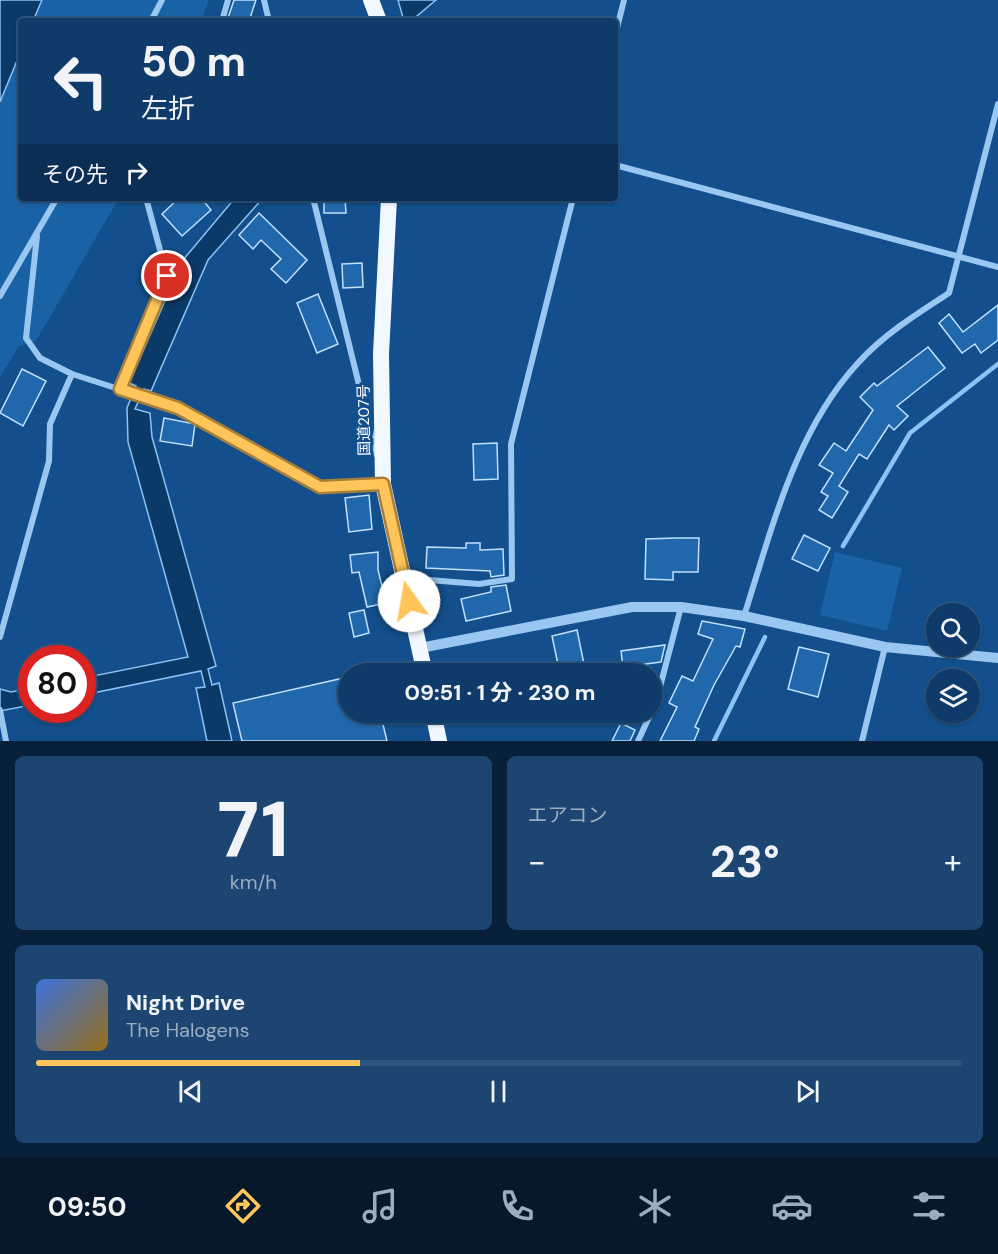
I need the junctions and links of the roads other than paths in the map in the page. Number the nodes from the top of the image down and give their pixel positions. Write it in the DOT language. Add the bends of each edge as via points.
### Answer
graph roads {
  1 [pos="162,0"];
  2 [pos="228,0"];
  3 [pos="264,0"];
  4 [pos="371,0"];
  5 [pos="624,0"];
  6 [pos="153,18"];
  7 [pos="223,18"];
  8 [pos="268,18"];
  9 [pos="378,18"];
  10 [pos="618,24"];
  11 [pos="998,104"];
  12 [pos="618,166"];
  13 [pos="55,201"];
  14 [pos="147,201"];
  15 [pos="314,201"];
  16 [pos="389,201"];
  17 [pos="572,201"];
  18 [pos="37,236"];
  19 [pos="958,257"];
  20 [pos="998,267"];
  21 [pos="0,296"];
  22 [pos="72,374"];
  23 [pos="120,389"];
  24 [pos="383,484"];
  25 [pos="404,578"];
  26 [pos="681,607"];
  27 [pos="744,616"];
  28 [pos="0,637"];
  29 [pos="885,647"];
  30 [pos="420,648"];
  31 [pos="998,658"];
  32 [pos="423,663"];
  33 [pos="1,714"];
  34 [pos="435,723"];
  35 [pos="6,741"];
  36 [pos="439,741"];
  37 [pos="638,741"];
  38 [pos="862,741"];
  1 -- 6 [label="street"];
  2 -- 7 [label="street"];
  3 -- 8 [label="street"];
  4 -- 9 [label="highway"];
  5 -- 10 [label="street"];
  11 -- 19 [label="street"];
  12 -- 19 [label="street"];
  13 -- 18 [label="street"];
  14 -- 23 [label="street" via="167,276"];
  15 -- 24 [label="street"];
  16 -- 24 [label="highway, 国道207号" via="381,354"];
  17 -- 25 [label="street" via="511,444 512,579 479,584"];
  18 -- 21 [label="street"];
  18 -- 22 [label="street" via="26,338 40,358"];
  19 -- 20 [label="street"];
  19 -- 27 [label="street" via="949,293 909,319 858,362 818,417 781,499"];
  22 -- 23 [label="street"];
  22 -- 28 [label="street" via="50,423 49,461"];
  23 -- 24 [label="street" via="178,408 320,487"];
  24 -- 25 [label="highway, 国道207号"];
  25 -- 30 [label="highway, 国道207号"];
  26 -- 27 [label="street"];
  26 -- 30 [label="street" via="632,607"];
  26 -- 37 [label="street" via="656,702"];
  27 -- 29 [label="street"];
  29 -- 31 [label="street"];
  29 -- 38 [label="street"];
  30 -- 32 [label="highway, 国道207号"];
  33 -- 35 [label="street"];
  34 -- 36 [label="highway"];
}
